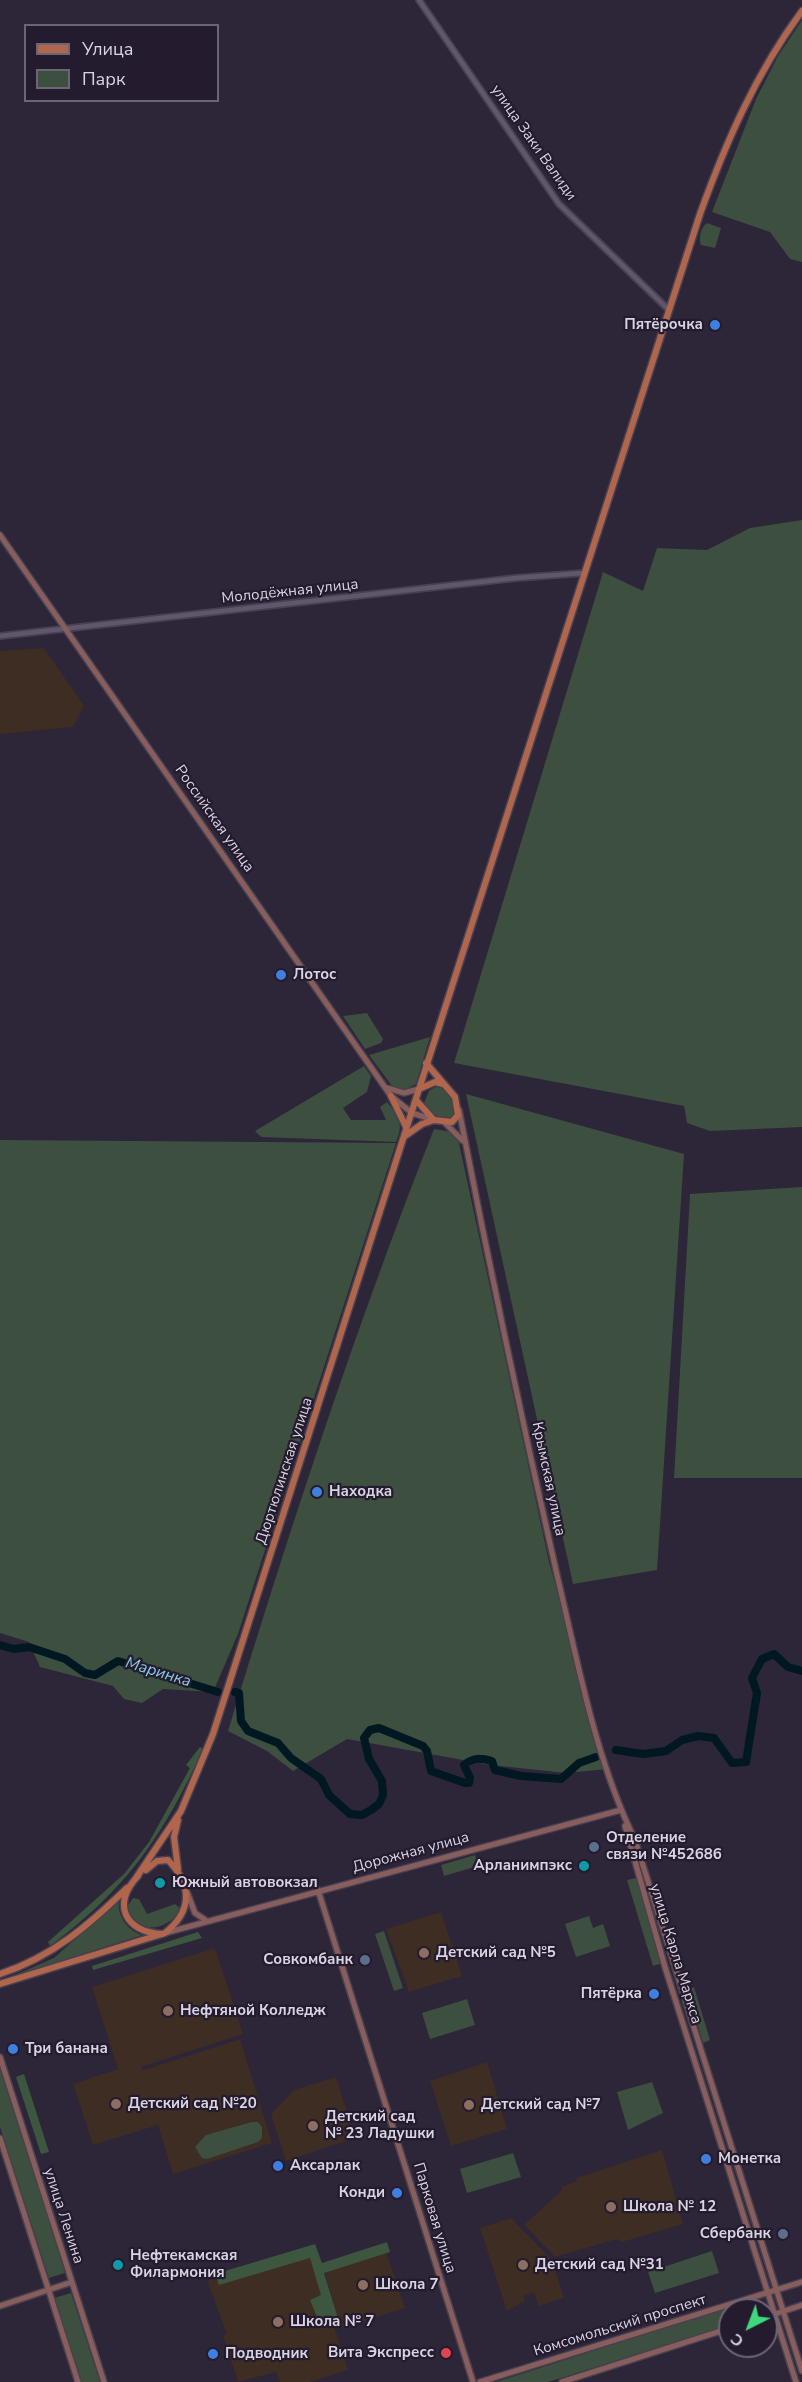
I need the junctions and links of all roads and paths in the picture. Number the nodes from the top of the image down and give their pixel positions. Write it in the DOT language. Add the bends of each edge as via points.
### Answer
graph roads {
  1 [pos="420,0"];
  2 [pos="802,11"];
  3 [pos="669,310"];
  4 [pos="0,535"];
  5 [pos="583,573"];
  6 [pos="67,630"];
  7 [pos="0,636"];
  8 [pos="426,1063"];
  9 [pos="443,1084"];
  10 [pos="386,1088"];
  11 [pos="419,1089"];
  12 [pos="391,1096"];
  13 [pos="416,1100"];
  14 [pos="459,1108"];
  15 [pos="412,1113"];
  16 [pos="434,1120"];
  17 [pos="445,1123"];
  18 [pos="404,1137"];
  19 [pos="466,1145"];
  20 [pos="181,1811"];
  21 [pos="622,1813"];
  22 [pos="180,1877"];
  23 [pos="135,1880"];
  24 [pos="183,1885"];
  25 [pos="318,1890"];
  26 [pos="207,1921"];
  27 [pos="163,1933"];
  28 [pos="3,1973"];
  29 [pos="3,1983"];
  30 [pos="690,2014"];
  31 [pos="681,2017"];
  32 [pos="0,2057"];
  33 [pos="0,2138"];
  34 [pos="72,2282"];
  35 [pos="802,2282"];
  36 [pos="49,2290"];
  37 [pos="776,2290"];
  38 [pos="768,2293"];
  39 [pos="770,2298"];
  40 [pos="802,2305"];
  41 [pos="0,2306"];
  42 [pos="784,2311"];
  43 [pos="778,2313"];
  44 [pos="778,2321"];
  45 [pos="718,2332"];
  46 [pos="802,2371"];
  47 [pos="78,2382"];
  48 [pos="104,2382"];
  49 [pos="473,2382"];
  50 [pos="480,2382"];
  51 [pos="562,2382"];
  52 [pos="796,2382"];
  1 -- 3 [label="street, улица Заки Валиди" via="559,204"];
  2 -- 3 [label="main road" via="763,68 721,157"];
  3 -- 5 [label="main road"];
  4 -- 6 [label="main road, Российская улица"];
  5 -- 6 [label="street, Молодёжная улица"];
  5 -- 8 [label="main road"];
  6 -- 7 [label="street, Молодёжная улица"];
  6 -- 10 [label="main road, Российская улица"];
  8 -- 9 [label="main road"];
  8 -- 11 [label="main road"];
  9 -- 11 [label="main road" via="435,1082"];
  9 -- 14 [label="main road"];
  10 -- 11 [label="main road" via="404,1093"];
  10 -- 12 [label="main road, Российская улица"];
  11 -- 13 [label="main road"];
  12 -- 15 [label="main road, Российская улица"];
  12 -- 18 [label="main road" via="406,1126"];
  13 -- 15 [label="main road, Дюртюлинская улица"];
  13 -- 16 [label="main road"];
  14 -- 17 [label="main road" via="455,1119"];
  14 -- 19 [label="main road, Крымская улица"];
  15 -- 16 [label="main road"];
  15 -- 18 [label="main road, Дюртюлинская улица"];
  16 -- 17 [label="main road"];
  16 -- 18 [label="main road"];
  17 -- 19 [label="main road"];
  18 -- 20 [label="main road, Дюртюлинская улица" via="213,1734"];
  19 -- 21 [label="main road, Крымская улица" via="542,1507 582,1678"];
  20 -- 22 [label="main road" via="174,1837"];
  20 -- 23 [label="main road"];
  21 -- 25 [label="main road, Дорожная улица"];
  21 -- 30 [label="main road, улица Карла Маркса" via="635,1839"];
  21 -- 31 [label="main road, улица Карла Маркса"];
  22 -- 23 [label="main road" via="168,1860 161,1859"];
  22 -- 24 [label="main road"];
  23 -- 27 [label="main road" via="124,1901 125,1913 142,1931"];
  23 -- 28 [label="main road" via="89,1925 51,1953"];
  24 -- 26 [label="main road" via="195,1913"];
  24 -- 27 [label="main road" via="187,1906 183,1916"];
  25 -- 26 [label="main road, Дорожная улица"];
  25 -- 49 [label="main road, Парковая улица"];
  26 -- 27 [label="main road, Дорожная улица"];
  27 -- 29 [label="main road, Дорожная улица"];
  28 -- 29 [label="main road"];
  30 -- 31 [label="main road"];
  30 -- 37 [label="main road, улица Карла Маркса"];
  31 -- 38 [label="main road, улица Карла Маркса"];
  32 -- 34 [label="main road, улица Ленина"];
  33 -- 36 [label="main road"];
  34 -- 36 [label="main road"];
  34 -- 48 [label="main road, улица Ленина"];
  35 -- 37 [label="main road, Комсомольский проспект"];
  36 -- 41 [label="main road"];
  36 -- 47 [label="main road"];
  37 -- 38 [label="main road, Комсомольский проспект"];
  37 -- 42 [label="main road, улица Карла Маркса"];
  38 -- 39 [label="main road, улица Карла Маркса"];
  38 -- 50 [label="main road, Комсомольский проспект"];
  40 -- 42 [label="main road"];
  42 -- 43 [label="main road"];
  42 -- 46 [label="main road, улица Карла Маркса"];
  44 -- 52 [label="main road, улица Карла Маркса"];
  45 -- 51 [label="main road"];
}
